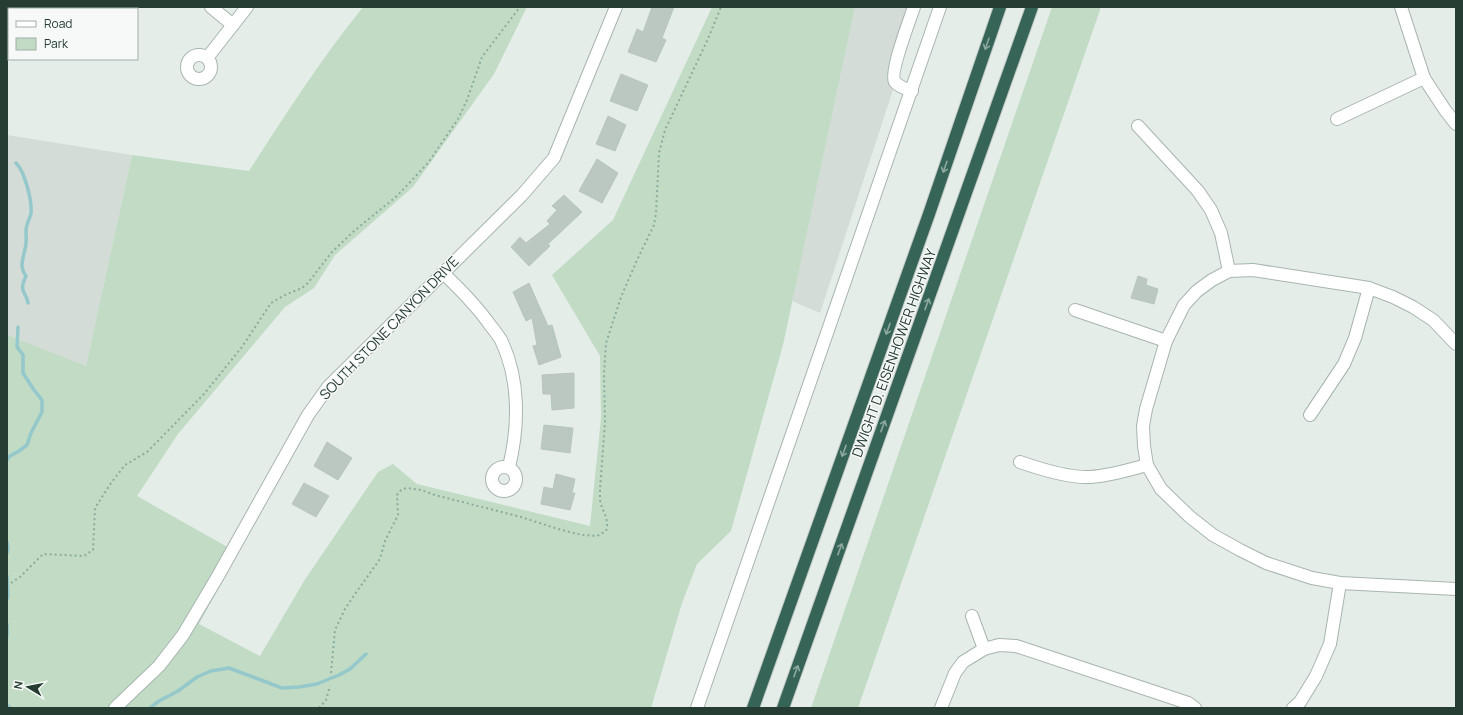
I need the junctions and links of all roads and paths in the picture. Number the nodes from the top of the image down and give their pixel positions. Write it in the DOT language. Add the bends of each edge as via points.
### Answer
graph roads {
  1 [pos="211,7"];
  2 [pos="247,7"];
  3 [pos="520,7"];
  4 [pos="616,7"];
  5 [pos="721,7"];
  6 [pos="914,7"];
  7 [pos="940,7"];
  8 [pos="1000,7"];
  9 [pos="1032,7"];
  10 [pos="1401,7"];
  11 [pos="232,25"];
  12 [pos="207,58"];
  13 [pos="1424,78"];
  14 [pos="912,91"];
  15 [pos="1337,119"];
  16 [pos="1456,124"];
  17 [pos="1138,126"];
  18 [pos="1229,271"];
  19 [pos="443,273"];
  20 [pos="1369,288"];
  21 [pos="1075,310"];
  22 [pos="1166,341"];
  23 [pos="1456,344"];
  24 [pos="1310,415"];
  25 [pos="1020,462"];
  26 [pos="1148,465"];
  27 [pos="509,467"];
  28 [pos="11,583"];
  29 [pos="1340,583"];
  30 [pos="1456,589"];
  31 [pos="972,616"];
  32 [pos="984,649"];
  33 [pos="331,673"];
  34 [pos="330,686"];
  35 [pos="1300,706"];
  36 [pos="115,708"];
  37 [pos="319,708"];
  38 [pos="697,708"];
  39 [pos="753,708"];
  40 [pos="783,708"];
  41 [pos="941,708"];
  42 [pos="1194,708"];
  1 -- 11 [label="street"];
  2 -- 11 [label="street"];
  3 -- 28 [label="path" via="482,57 458,119 428,163 397,196 331,253 308,283 271,303 242,347 204,394 147,452 125,465 95,508 93,550 84,556 43,554"];
  4 -- 19 [label="street, SOUTH STONE CANYON DRIVE" via="554,158 522,196"];
  5 -- 33 [label="path" via="665,130 659,153 654,225 621,297 606,343 605,422 600,490 600,500 608,526 606,532 597,536 582,535 421,490 402,490 397,495 398,515 385,541 380,559 337,625"];
  6 -- 14 [label="street" via="893,76 894,81 900,86"];
  7 -- 14 [label="street"];
  8 -- 39 [label="highway, DWIGHT D. EISENHOWER HIGHWAY, one-way"];
  40 -- 9 [label="highway, DWIGHT D. EISENHOWER HIGHWAY, one-way"];
  10 -- 13 [label="street"];
  11 -- 12 [label="street"];
  13 -- 15 [label="street"];
  13 -- 16 [label="street"];
  14 -- 38 [label="street"];
  17 -- 18 [label="street" via="1198,191 1211,210 1221,233"];
  18 -- 20 [label="street" via="1253,270"];
  18 -- 22 [label="street" via="1197,291 1184,305"];
  19 -- 27 [label="street" via="478,307 500,340 510,364 516,400 516,427"];
  19 -- 36 [label="street, SOUTH STONE CANYON DRIVE" via="328,387 308,414 183,635 159,666"];
  20 -- 23 [label="street" via="1413,307 1433,320"];
  20 -- 24 [label="street" via="1355,338 1344,364"];
  21 -- 22 [label="street"];
  22 -- 26 [label="street" via="1142,426"];
  25 -- 26 [label="street" via="1044,470 1089,477"];
  26 -- 29 [label="street" via="1161,489 1213,535 1266,563 1312,578"];
  29 -- 30 [label="street"];
  29 -- 35 [label="street" via="1330,644"];
  31 -- 32 [label="street"];
  32 -- 41 [label="street" via="964,662 955,673"];
  32 -- 42 [label="street" via="999,645 1016,646 1188,703"];
  34 -- 37 [label="path" via="326,700"];
}
